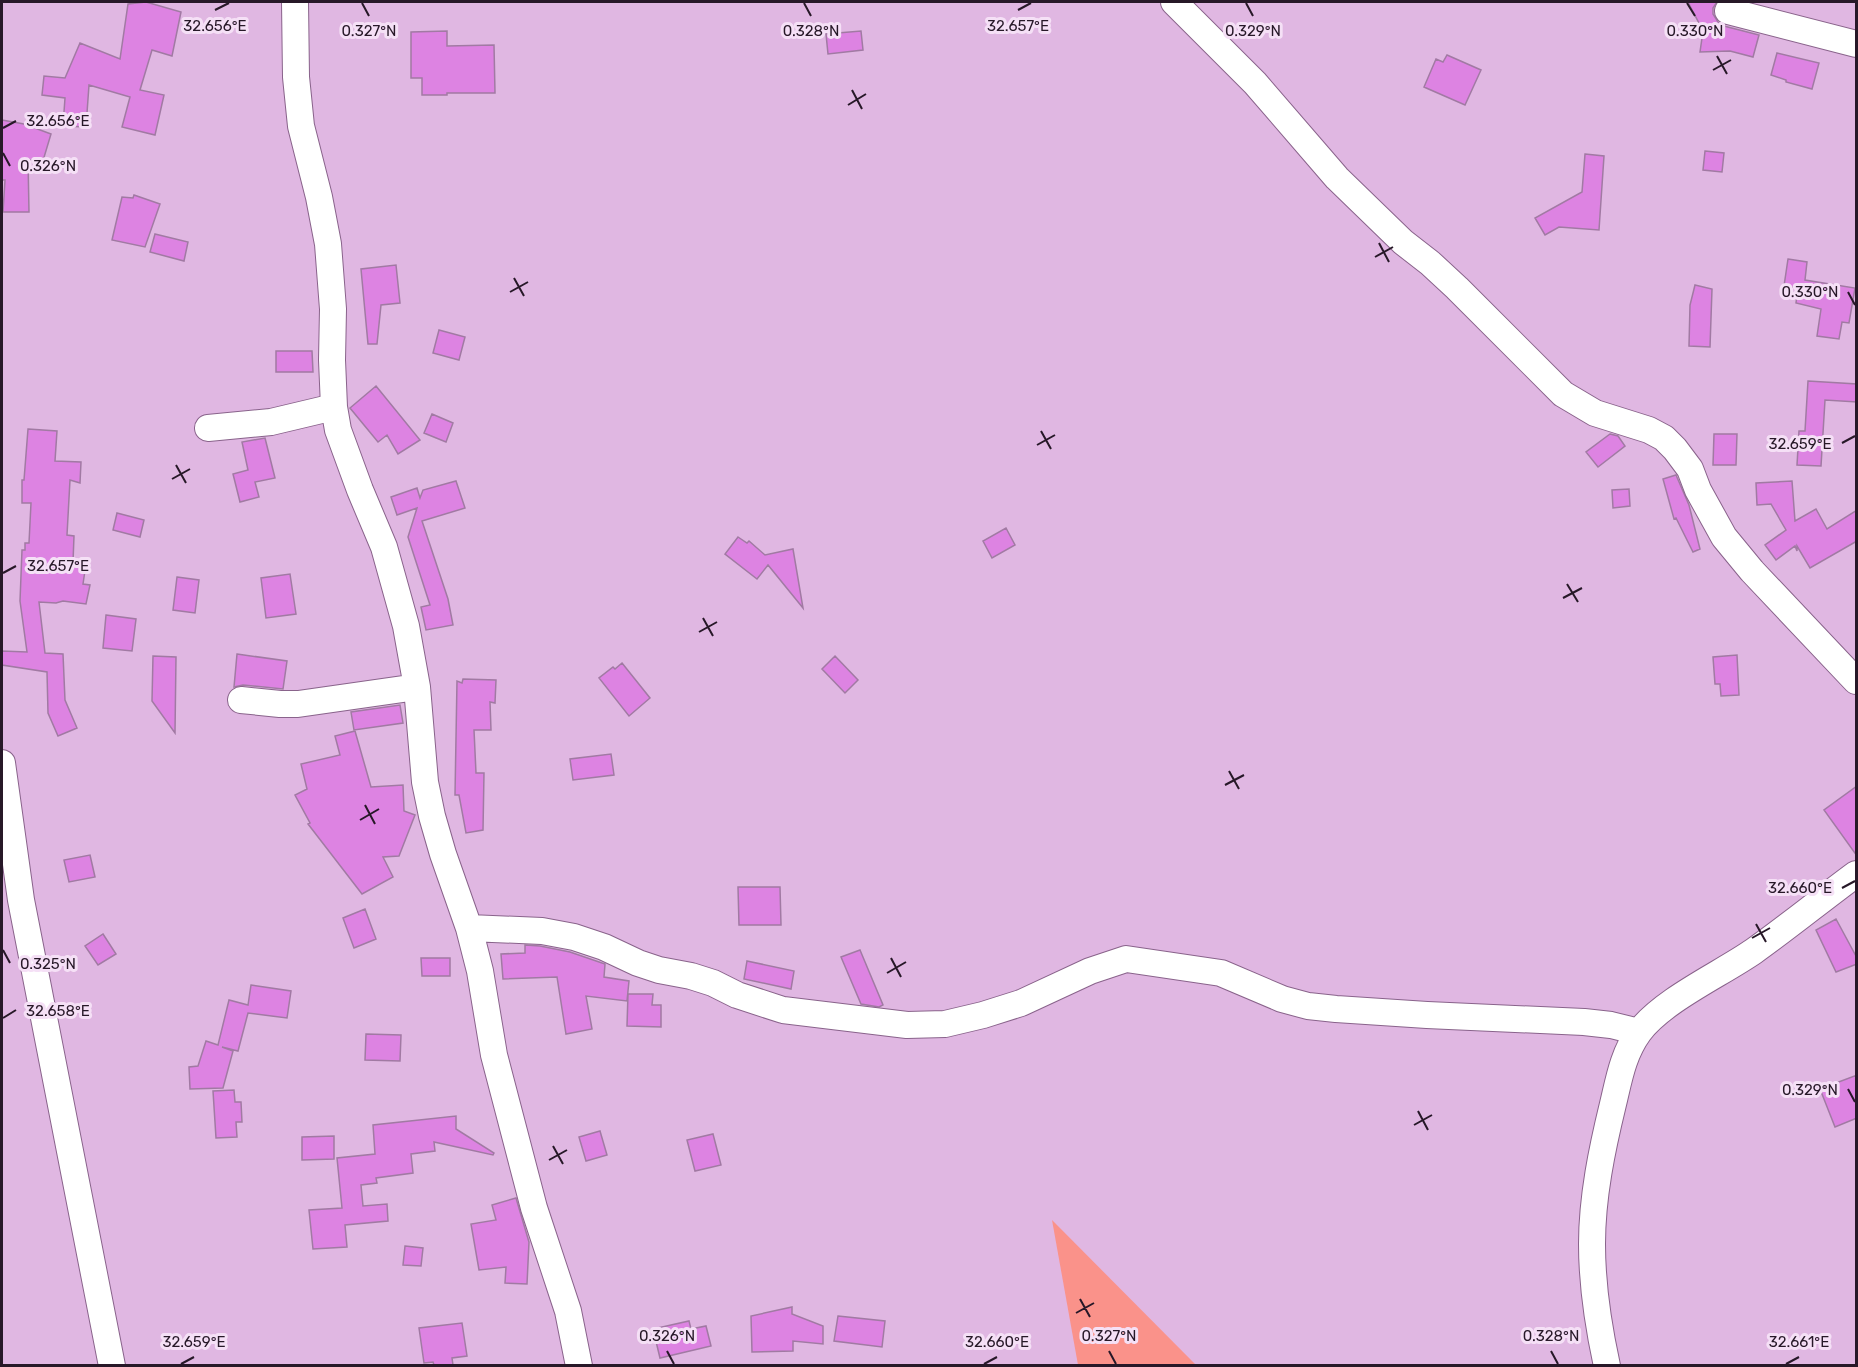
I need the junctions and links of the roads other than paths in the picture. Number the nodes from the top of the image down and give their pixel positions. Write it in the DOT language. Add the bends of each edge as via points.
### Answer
graph roads {
  1 [pos="295,2"];
  2 [pos="1174,2"];
  3 [pos="1728,11"];
  4 [pos="1857,44"];
  5 [pos="334,407"];
  6 [pos="208,428"];
  7 [pos="1853,671"];
  8 [pos="417,687"];
  9 [pos="241,700"];
  10 [pos="2,763"];
  11 [pos="1857,874"];
  12 [pos="469,928"];
  13 [pos="1639,1032"];
  14 [pos="112,1365"];
  15 [pos="579,1365"];
  16 [pos="1608,1365"];
  1 -- 5 [label="street" via="301,126 328,244"];
  2 -- 7 [label="street" via="1255,83 1337,178 1402,242 1457,288 1563,394 1595,413 1664,438 1690,469 1724,537 1758,578"];
  3 -- 4 [label="street"];
  5 -- 6 [label="street" via="271,422"];
  5 -- 8 [label="street" via="338,430 384,547 406,626"];
  8 -- 9 [label="street" via="298,704"];
  8 -- 12 [label="street" via="425,782 432,816"];
  10 -- 14 [label="street" via="21,900"];
  11 -- 13 [label="street" via="1753,951 1675,1001"];
  12 -- 13 [label="street" via="574,937 638,963 702,980 783,1010 907,1025 945,1024 983,1015 1126,959 1221,973 1282,999 1326,1008 1584,1022"];
  12 -- 15 [label="street" via="494,1055 534,1208 568,1311"];
  13 -- 16 [label="street" via="1624,1059 1594,1204 1596,1311"];
}
